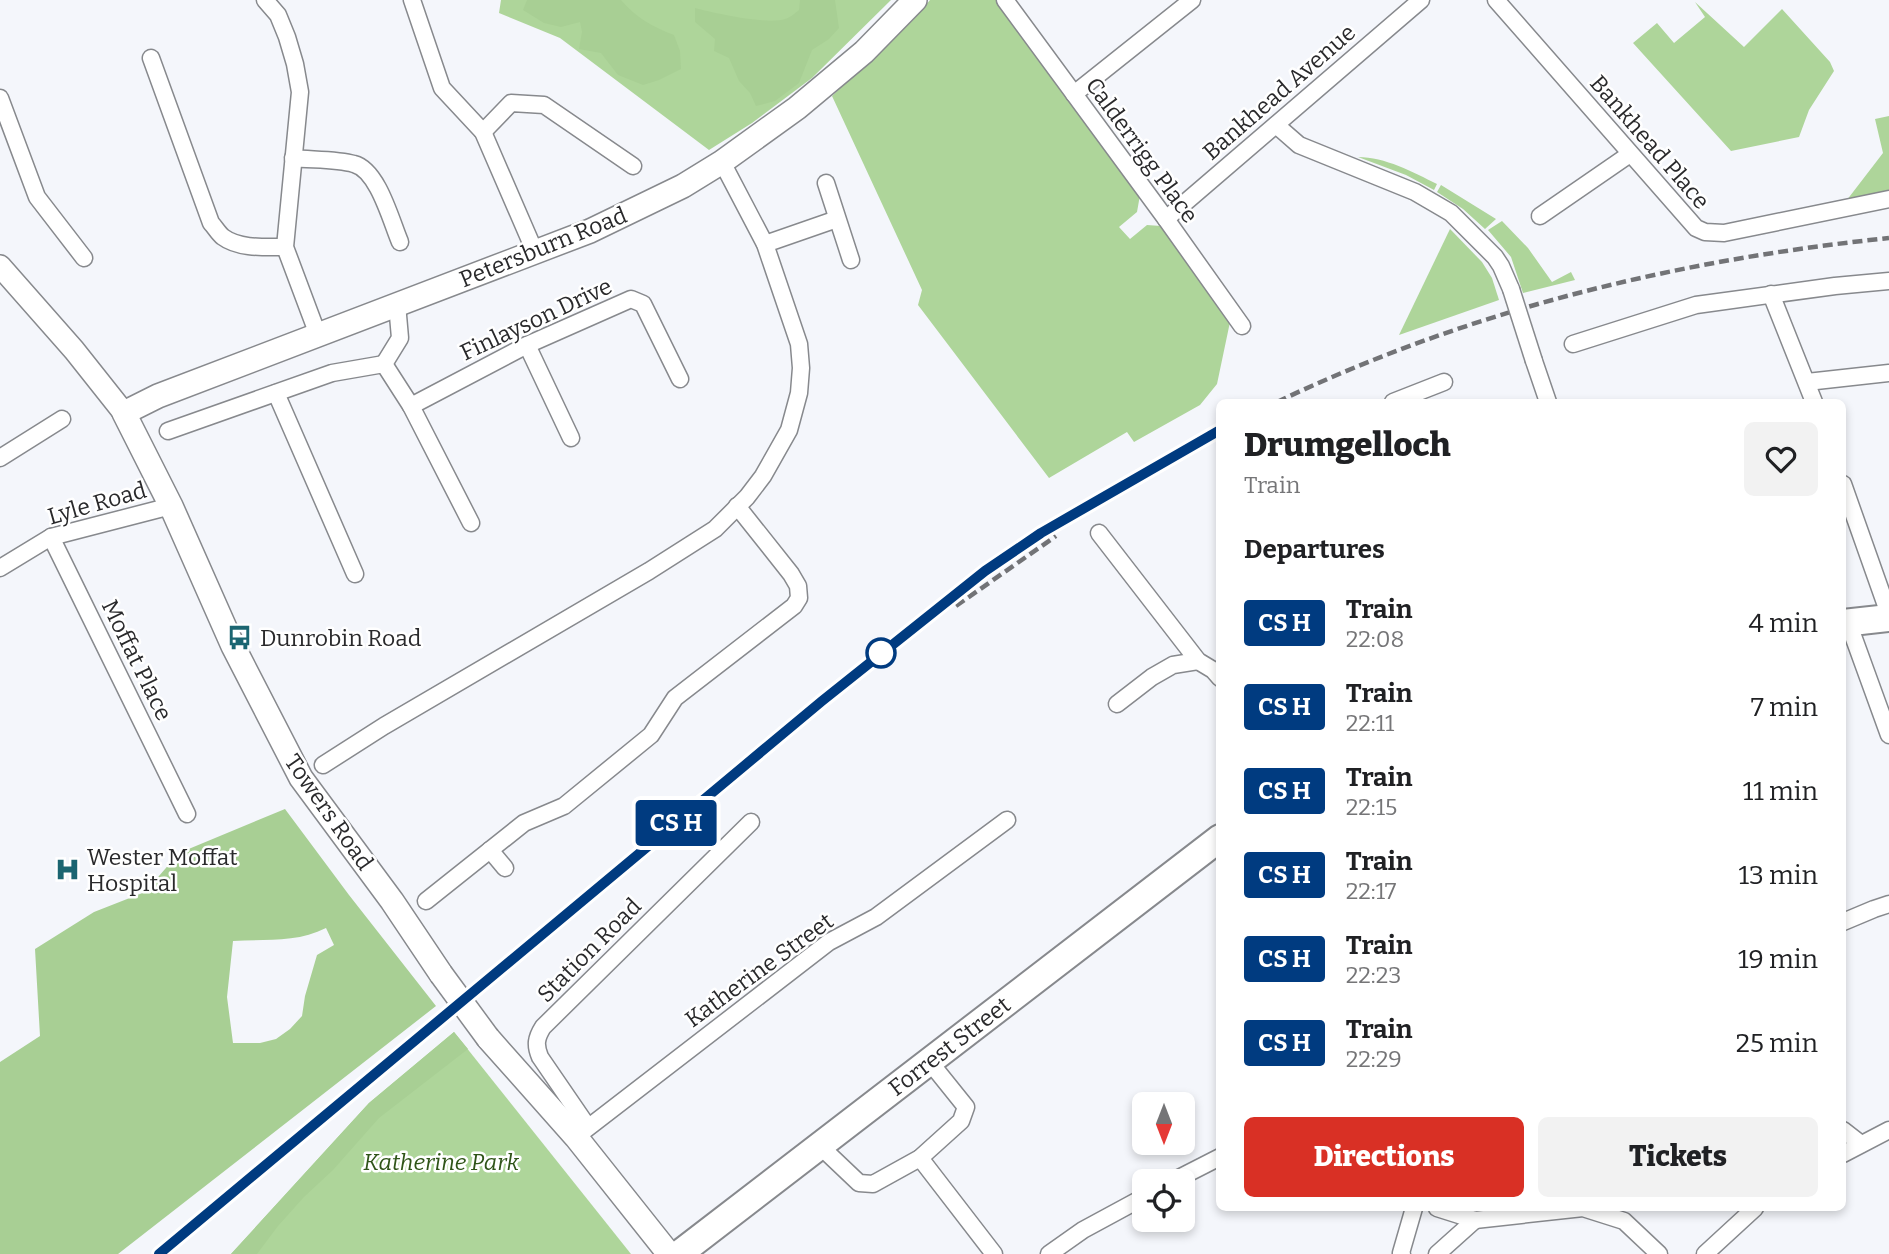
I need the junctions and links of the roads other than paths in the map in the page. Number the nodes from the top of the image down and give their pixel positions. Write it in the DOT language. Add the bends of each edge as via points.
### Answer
graph roads {
  1 [pos="265,0"];
  2 [pos="412,0"];
  3 [pos="915,0"];
  4 [pos="1005,0"];
  5 [pos="1192,0"];
  6 [pos="1421,0"];
  7 [pos="1496,0"];
  8 [pos="151,58"];
  9 [pos="1074,94"];
  10 [pos="0,98"];
  11 [pos="1276,125"];
  12 [pos="483,132"];
  13 [pos="1630,154"];
  14 [pos="293,158"];
  15 [pos="722,162"];
  16 [pos="633,166"];
  17 [pos="826,183"];
  18 [pos="1889,199"];
  19 [pos="1540,216"];
  20 [pos="837,219"];
  21 [pos="1166,219"];
  22 [pos="400,242"];
  23 [pos="765,244"];
  24 [pos="285,247"];
  25 [pos="535,252"];
  26 [pos="85,258"];
  27 [pos="851,260"];
  28 [pos="0,266"];
  29 [pos="1889,281"];
  30 [pos="1771,294"];
  31 [pos="397,304"];
  32 [pos="1242,326"];
  33 [pos="318,335"];
  34 [pos="1573,344"];
  35 [pos="527,345"];
  36 [pos="384,364"];
  37 [pos="1889,373"];
  38 [pos="680,380"];
  39 [pos="1444,382"];
  40 [pos="1807,382"];
  41 [pos="276,393"];
  42 [pos="1401,399"];
  43 [pos="1547,399"];
  44 [pos="1813,399"];
  45 [pos="411,406"];
  46 [pos="124,413"];
  47 [pos="62,419"];
  48 [pos="168,431"];
  49 [pos="571,438"];
  50 [pos="0,458"];
  51 [pos="1846,493"];
  52 [pos="171,506"];
  53 [pos="737,506"];
  54 [pos="471,523"];
  55 [pos="1099,533"];
  56 [pos="51,537"];
  57 [pos="0,568"];
  58 [pos="355,575"];
  59 [pos="1889,616"];
  60 [pos="1846,623"];
  61 [pos="1199,661"];
  62 [pos="1216,673"];
  63 [pos="1117,704"];
  64 [pos="1889,736"];
  65 [pos="323,765"];
  66 [pos="188,803"];
  67 [pos="1007,820"];
  68 [pos="751,822"];
  69 [pos="1216,841"];
  70 [pos="490,850"];
  71 [pos="505,868"];
  72 [pos="426,901"];
  73 [pos="1889,904"];
  74 [pos="1846,921"];
  75 [pos="929,1061"];
  76 [pos="1889,1130"];
  77 [pos="582,1132"];
  78 [pos="1846,1132"];
  79 [pos="1861,1144"];
  80 [pos="819,1145"];
  81 [pos="1846,1152"];
  82 [pos="920,1158"];
  83 [pos="1216,1159"];
  84 [pos="1195,1170"];
  85 [pos="1132,1203"];
  86 [pos="1413,1211"];
  87 [pos="1446,1211"];
  88 [pos="1556,1211"];
  89 [pos="1592,1211"];
  90 [pos="1752,1211"];
  91 [pos="1475,1220"];
  92 [pos="669,1254"];
  93 [pos="679,1254"];
  94 [pos="994,1254"];
  95 [pos="1049,1254"];
  96 [pos="1402,1254"];
  97 [pos="1437,1254"];
  98 [pos="1659,1254"];
  99 [pos="1705,1254"];
  1 -- 14 [label="street" via="278,15 287,37 300,92"];
  2 -- 12 [label="street" via="443,89"];
  3 -- 15 [label="main road, Petersburn Road" via="864,52"];
  4 -- 9 [label="street, Calderrigg Place"];
  5 -- 9 [label="street"];
  6 -- 11 [label="street, Bankhead Avenue"];
  7 -- 13 [label="street, Bankhead Place"];
  8 -- 24 [label="street" via="211,223 235,243"];
  9 -- 21 [label="street, Calderrigg Place"];
  10 -- 26 [label="street" via="37,197"];
  11 -- 21 [label="street, Bankhead Avenue"];
  11 -- 43 [label="street, bridge" via="1299,145 1415,192 1451,213 1495,257 1511,289"];
  12 -- 16 [label="street" via="511,103 544,105"];
  12 -- 25 [label="street"];
  13 -- 18 [label="street, Bankhead Place" via="1689,223 1705,233"];
  13 -- 19 [label="street"];
  14 -- 22 [label="street" via="365,169 380,191"];
  14 -- 24 [label="street"];
  15 -- 23 [label="street"];
  15 -- 25 [label="main road, Petersburn Road" via="648,204"];
  17 -- 20 [label="street"];
  20 -- 23 [label="street"];
  20 -- 27 [label="street"];
  21 -- 32 [label="street, Calderrigg Place"];
  23 -- 53 [label="street" via="794,326 802,368 789,430 763,476"];
  24 -- 33 [label="street"];
  25 -- 31 [label="main road, Petersburn Road"];
  28 -- 46 [label="street, Towers Road"];
  29 -- 30 [label="street"];
  30 -- 34 [label="street" via="1696,305"];
  30 -- 40 [label="street"];
  31 -- 33 [label="main road, Petersburn Road"];
  31 -- 36 [label="street" via="400,338"];
  33 -- 46 [label="main road, Petersburn Road"];
  35 -- 38 [label="street, Finlayson Drive" via="631,299 643,304"];
  35 -- 45 [label="street, Finlayson Drive"];
  35 -- 49 [label="street"];
  36 -- 41 [label="street" via="332,373"];
  36 -- 45 [label="street"];
  37 -- 40 [label="street"];
  39 -- 42 [label="street"];
  40 -- 44 [label="street"];
  41 -- 48 [label="street"];
  41 -- 58 [label="street"];
  45 -- 54 [label="street"];
  46 -- 52 [label="main road, Towers Road"];
  47 -- 50 [label="street"];
  51 -- 59 [label="street"];
  52 -- 56 [label="street, Lyle Road"];
  52 -- 77 [label="main road, Towers Road, bridge" via="233,646 301,779 488,1038"];
  53 -- 65 [label="street" via="715,529 649,571"];
  53 -- 70 [label="street" via="797,586 799,598 794,606 675,698 651,735 564,806 524,824"];
  55 -- 61 [label="street"];
  56 -- 57 [label="street, Lyle Road"];
  56 -- 66 [label="street, Moffat Place"];
  59 -- 60 [label="main road"];
  60 -- 64 [label="street"];
  61 -- 62 [label="street"];
  61 -- 63 [label="street" via="1173,665"];
  67 -- 77 [label="street, Katherine Street" via="876,917 829,942"];
  68 -- 77 [label="street, Station Road" via="537,1037 540,1057"];
  69 -- 75 [label="main road, Forrest Street"];
  70 -- 71 [label="street"];
  70 -- 72 [label="street"];
  73 -- 74 [label="street"];
  75 -- 80 [label="main road, Forrest Street"];
  75 -- 82 [label="street" via="966,1107 961,1121"];
  76 -- 79 [label="street"];
  77 -- 92 [label="main road, Towers Road"];
  78 -- 79 [label="street"];
  79 -- 81 [label="street"];
  80 -- 82 [label="street" via="859,1183 873,1184"];
  80 -- 93 [label="main road, Forrest Street"];
  82 -- 94 [label="street"];
  83 -- 84 [label="street"];
  85 -- 95 [label="street"];
  86 -- 96 [label="street"];
  87 -- 91 [label="street"];
  88 -- 91 [label="street"];
  89 -- 98 [label="street" via="1624,1221"];
  90 -- 99 [label="street"];
  91 -- 97 [label="street"];
}
